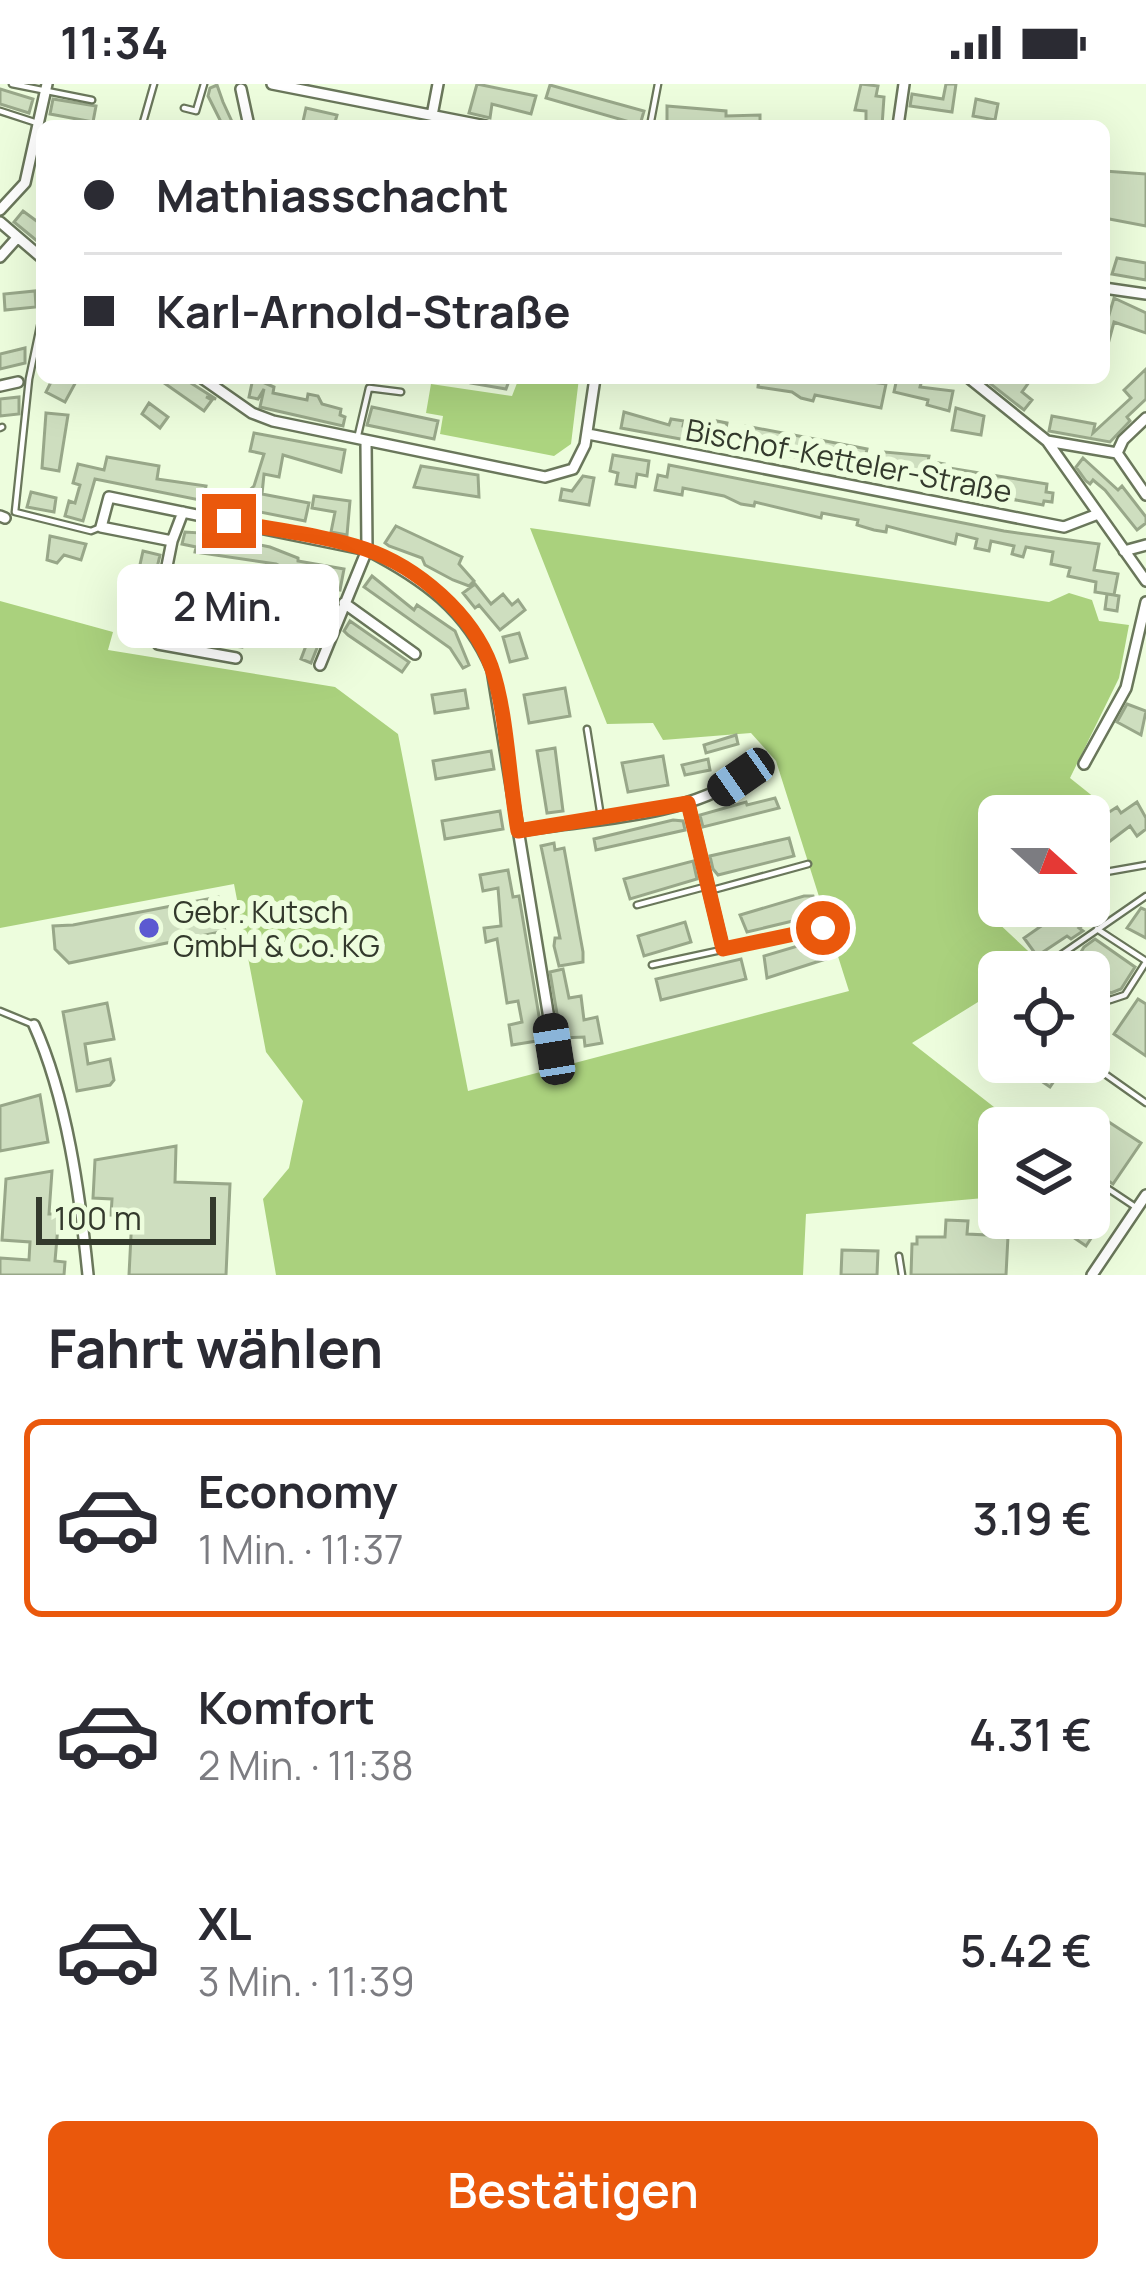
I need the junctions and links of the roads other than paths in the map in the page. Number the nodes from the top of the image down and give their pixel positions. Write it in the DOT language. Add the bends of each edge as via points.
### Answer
graph roads {
  1 [pos="12,84"];
  2 [pos="154,84"];
  3 [pos="205,84"];
  4 [pos="272,84"];
  5 [pos="438,84"];
  6 [pos="658,84"];
  7 [pos="904,84"];
  8 [pos="243,86"];
  9 [pos="47,87"];
  10 [pos="137,95"];
  11 [pos="150,98"];
  12 [pos="92,100"];
  13 [pos="184,108"];
  14 [pos="0,111"];
  15 [pos="40,120"];
  16 [pos="144,120"];
  17 [pos="247,120"];
  18 [pos="426,120"];
  19 [pos="430,120"];
  20 [pos="651,120"];
  21 [pos="899,120"];
  22 [pos="36,123"];
  23 [pos="36,146"];
  24 [pos="0,210"];
  25 [pos="0,222"];
  26 [pos="17,238"];
  27 [pos="36,253"];
  28 [pos="0,257"];
  29 [pos="1110,288"];
  30 [pos="1146,294"];
  31 [pos="36,346"];
  32 [pos="17,382"];
  33 [pos="212,384"];
  34 [pos="594,384"];
  35 [pos="976,384"];
  36 [pos="0,386"];
  37 [pos="401,392"];
  38 [pos="1146,418"];
  39 [pos="588,434"];
  40 [pos="361,441"];
  41 [pos="1047,441"];
  42 [pos="1117,453"];
  43 [pos="1146,495"];
  44 [pos="183,512"];
  45 [pos="1099,514"];
  46 [pos="7,515"];
  47 [pos="101,527"];
  48 [pos="172,541"];
  49 [pos="1146,545"];
  50 [pos="367,550"];
  51 [pos="1124,551"];
  52 [pos="1146,581"];
  53 [pos="1146,602"];
  54 [pos="344,603"];
  55 [pos="415,654"];
  56 [pos="236,658"];
  57 [pos="320,665"];
  58 [pos="587,729"];
  59 [pos="1084,764"];
  60 [pos="741,777"];
  61 [pos="688,803"];
  62 [pos="601,817"];
  63 [pos="518,831"];
  64 [pos="808,864"];
  65 [pos="1146,865"];
  66 [pos="1110,871"];
  67 [pos="708,889"];
  68 [pos="1146,896"];
  69 [pos="637,905"];
  70 [pos="823,928"];
  71 [pos="1097,929"];
  72 [pos="723,949"];
  73 [pos="1066,951"];
  74 [pos="1146,961"];
  75 [pos="652,965"];
  76 [pos="1110,1000"];
  77 [pos="0,1011"];
  78 [pos="34,1025"];
  79 [pos="554,1049"];
  80 [pos="1110,1078"];
  81 [pos="1146,1103"];
  82 [pos="1110,1190"];
  83 [pos="1146,1195"];
  84 [pos="1137,1208"];
  85 [pos="899,1256"];
  86 [pos="88,1275"];
  87 [pos="902,1275"];
  88 [pos="1093,1275"];
  1 -- 9 [label="lane"];
  2 -- 11 [label="lane"];
  3 -- 13 [label="lane" via="196,112"];
  4 -- 18 [label="street"];
  5 -- 19 [label="street"];
  6 -- 20 [label="lane"];
  7 -- 21 [label="street"];
  8 -- 17 [label="street"];
  9 -- 12 [label="lane"];
  9 -- 15 [label="street"];
  10 -- 11 [label="lane"];
  11 -- 16 [label="lane"];
  14 -- 22 [label="lane"];
  23 -- 24 [label="street" via="31,182"];
  25 -- 26 [label="street"];
  26 -- 27 [label="street"];
  26 -- 28 [label="street"];
  29 -- 30 [label="street"];
  31 -- 46 [label="lane"];
  32 -- 36 [label="street"];
  33 -- 40 [label="street" via="273,422"];
  34 -- 39 [label="street"];
  35 -- 41 [label="street"];
  37 -- 40 [label="lane" via="370,388"];
  38 -- 42 [label="street"];
  39 -- 40 [label="street" via="573,469 545,477"];
  39 -- 45 [label="street, Bischof-Ketteler-Straße" via="1064,526"];
  40 -- 50 [label="street"];
  41 -- 42 [label="street"];
  41 -- 45 [label="street"];
  42 -- 43 [label="street"];
  44 -- 47 [label="street" via="109,496"];
  44 -- 48 [label="street"];
  44 -- 50 [label="street"];
  45 -- 51 [label="street"];
  46 -- 47 [label="lane"];
  47 -- 48 [label="street"];
  48 -- 56 [label="street" via="153,636 158,644"];
  49 -- 51 [label="street"];
  50 -- 54 [label="street"];
  50 -- 63 [label="street" via="411,574 473,629 497,694"];
  51 -- 52 [label="street"];
  53 -- 59 [label="street" via="1126,688"];
  54 -- 55 [label="street"];
  54 -- 57 [label="street"];
  58 -- 62 [label="lane"];
  60 -- 61 [label="street"];
  61 -- 62 [label="street"];
  61 -- 67 [label="street"];
  62 -- 63 [label="street"];
  63 -- 79 [label="street"];
  64 -- 67 [label="lane"];
  65 -- 66 [label="lane"];
  67 -- 69 [label="lane"];
  67 -- 72 [label="street"];
  68 -- 71 [label="lane"];
  70 -- 72 [label="lane"];
  71 -- 73 [label="lane"];
  71 -- 74 [label="lane"];
  72 -- 75 [label="lane"];
  74 -- 76 [label="lane" via="1125,995"];
  77 -- 78 [label="lane"];
  78 -- 86 [label="street" via="49,1057"];
  80 -- 81 [label="lane"];
  82 -- 84 [label="lane"];
  83 -- 84 [label="street"];
  84 -- 88 [label="street"];
  85 -- 87 [label="lane"];
}
